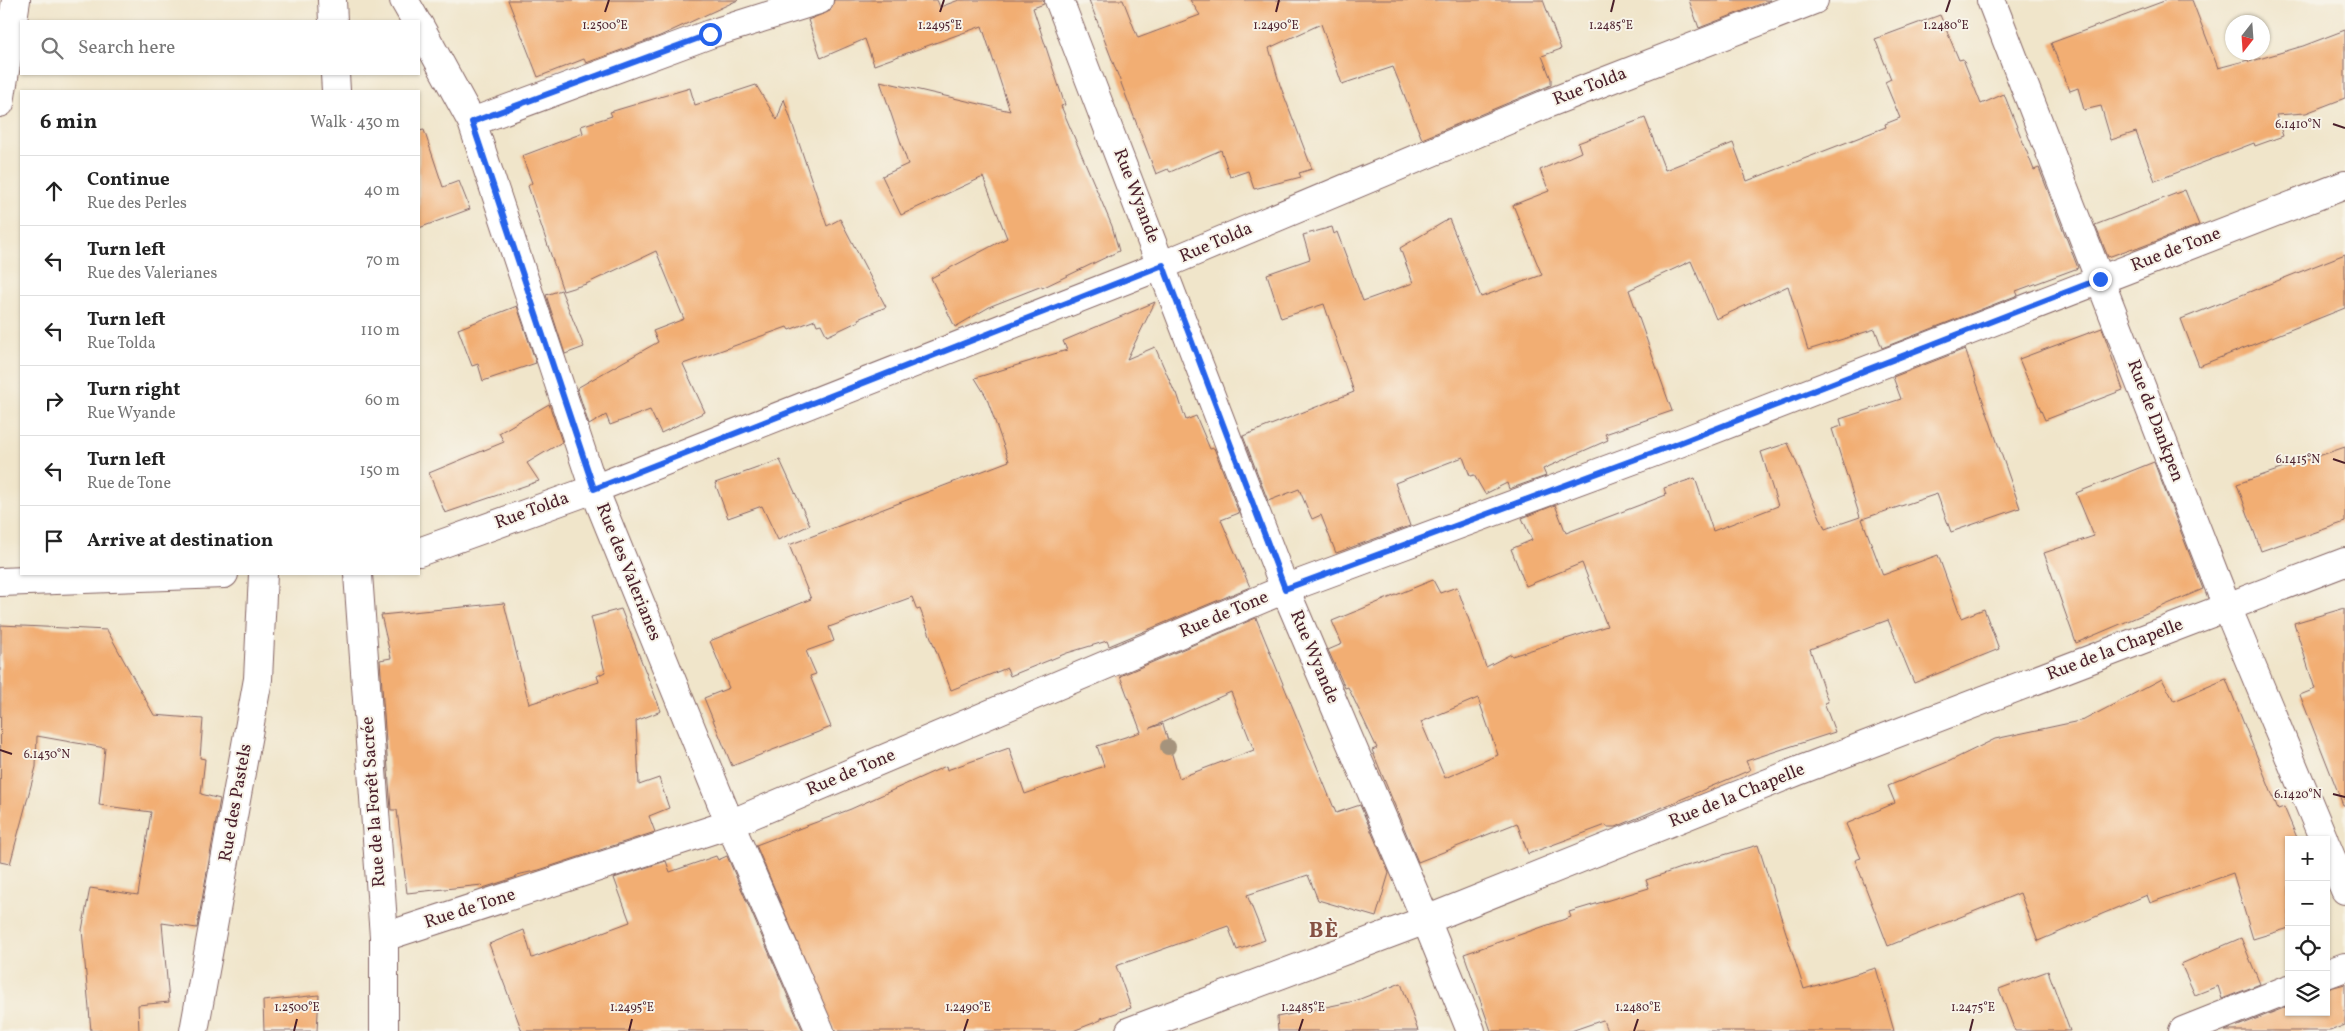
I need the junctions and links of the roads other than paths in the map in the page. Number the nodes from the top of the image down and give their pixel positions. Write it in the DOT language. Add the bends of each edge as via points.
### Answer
graph roads {
  1 [pos="16,0"];
  2 [pos="332,0"];
  3 [pos="404,0"];
  4 [pos="819,0"];
  5 [pos="1059,0"];
  6 [pos="1814,0"];
  7 [pos="1991,0"];
  8 [pos="333,20"];
  9 [pos="415,20"];
  10 [pos="420,28"];
  11 [pos="335,75"];
  12 [pos="336,90"];
  13 [pos="0,103"];
  14 [pos="472,122"];
  15 [pos="2345,185"];
  16 [pos="1163,265"];
  17 [pos="2100,279"];
  18 [pos="594,489"];
  19 [pos="420,552"];
  20 [pos="2345,562"];
  21 [pos="196,575"];
  22 [pos="263,575"];
  23 [pos="358,575"];
  24 [pos="0,582"];
  25 [pos="1285,589"];
  26 [pos="2227,607"];
  27 [pos="730,824"];
  28 [pos="2322,836"];
  29 [pos="2330,854"];
  30 [pos="2345,890"];
  31 [pos="1426,920"];
  32 [pos="384,937"];
  33 [pos="2345,967"];
  34 [pos="2330,973"];
  35 [pos="2285,991"];
  36 [pos="194,1031"];
  37 [pos="384,1031"];
  38 [pos="820,1031"];
  39 [pos="1130,1031"];
  40 [pos="1471,1031"];
  41 [pos="2183,1031"];
  1 -- 13 [label="street"];
  2 -- 8 [label="street"];
  3 -- 9 [label="street"];
  4 -- 14 [label="street" via="710,34"];
  5 -- 16 [label="street, Rue Wyande"];
  6 -- 16 [label="street, Rue Tolda" via="1544,104"];
  7 -- 17 [label="street, Rue de Dankpen"];
  10 -- 14 [label="street, Rue des Valerianes"];
  11 -- 12 [label="street"];
  14 -- 18 [label="street, Rue des Valerianes"];
  15 -- 17 [label="street, Rue de Tone"];
  16 -- 18 [label="street, Rue Tolda"];
  16 -- 25 [label="street, Rue Wyande"];
  17 -- 25 [label="street, Rue de Tone" via="1679,443"];
  17 -- 26 [label="street, Rue de Dankpen"];
  18 -- 19 [label="street, Rue Tolda"];
  18 -- 27 [label="street, Rue des Valerianes"];
  20 -- 26 [label="street, Rue de la Chapelle"];
  21 -- 24 [label="street"];
  22 -- 36 [label="street, Rue des Pastels" via="258,679"];
  23 -- 32 [label="street, Rue de la Forêt Sacrée"];
  25 -- 27 [label="street, Rue de Tone"];
  25 -- 31 [label="street, Rue Wyande"];
  26 -- 28 [label="street, Rue de Dankpen"];
  26 -- 31 [label="street, Rue de la Chapelle"];
  27 -- 32 [label="street, Rue de Tone"];
  27 -- 38 [label="street, Rue des Valerianes"];
  29 -- 30 [label="street"];
  31 -- 39 [label="street, Rue de la Chapelle"];
  31 -- 40 [label="street, Rue Wyande"];
  32 -- 37 [label="street, Rue de la Forêt Sacrée"];
  33 -- 34 [label="street"];
  35 -- 41 [label="street"];
}
